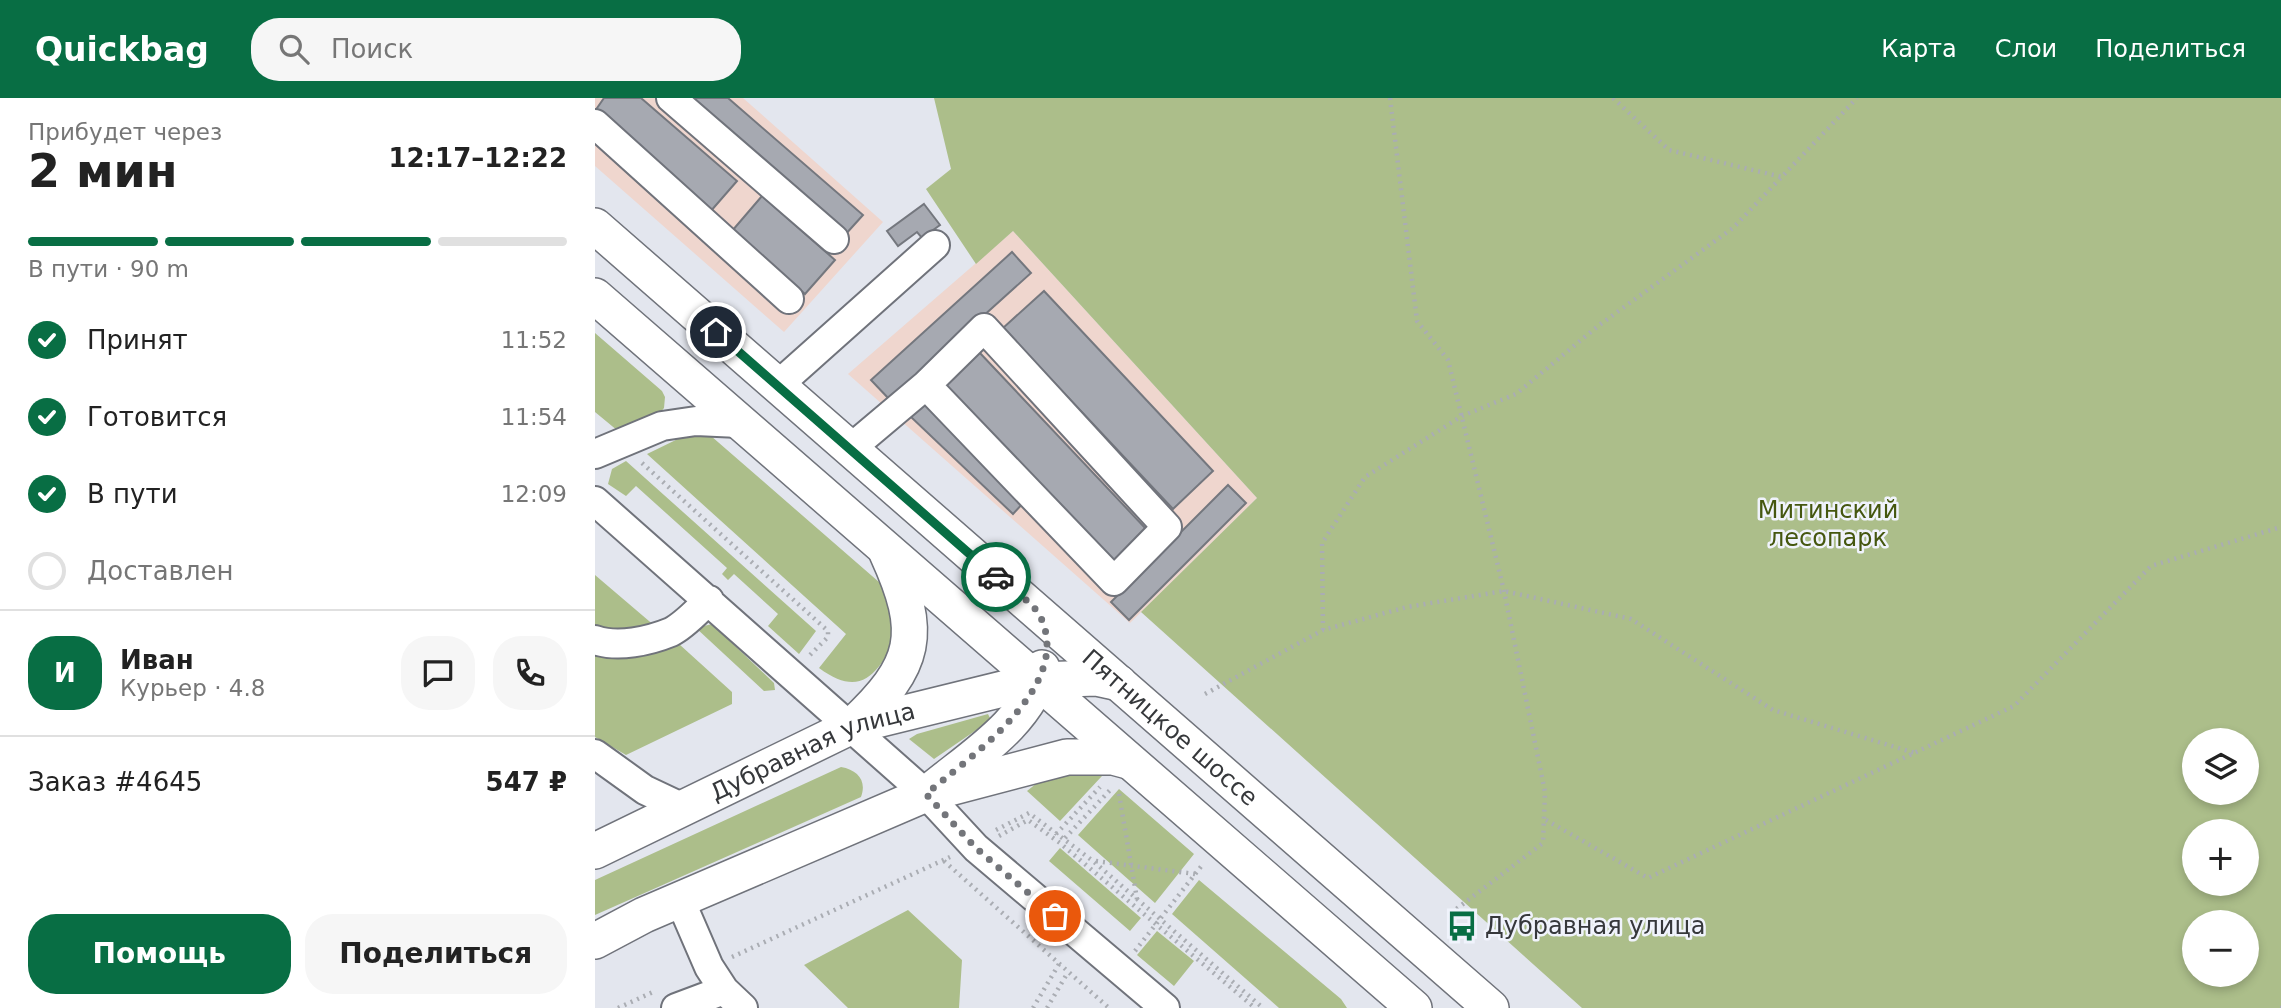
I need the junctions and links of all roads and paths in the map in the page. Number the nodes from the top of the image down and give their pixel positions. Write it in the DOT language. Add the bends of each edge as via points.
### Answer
graph roads {
  1 [pos="671,98"];
  2 [pos="1390,98"];
  3 [pos="1613,98"];
  4 [pos="1857,98"];
  5 [pos="595,124"];
  6 [pos="1783,177"];
  7 [pos="595,226"];
  8 [pos="834,239"];
  9 [pos="935,245"];
  10 [pos="595,296"];
  11 [pos="789,299"];
  12 [pos="926,385"];
  13 [pos="777,386"];
  14 [pos="1462,416"];
  15 [pos="739,423"];
  16 [pos="622,445"];
  17 [pos="850,449"];
  18 [pos="595,454"];
  19 [pos="595,501"];
  20 [pos="2281,527"];
  21 [pos="884,547"];
  22 [pos="1504,591"];
  23 [pos="709,600"];
  24 [pos="1038,613"];
  25 [pos="1323,630"];
  26 [pos="595,640"];
  27 [pos="792,673"];
  28 [pos="1039,680"];
  29 [pos="1119,683"];
  30 [pos="1205,694"];
  31 [pos="852,726"];
  32 [pos="1916,753"];
  33 [pos="595,754"];
  34 [pos="1120,776"];
  35 [pos="926,794"];
  36 [pos="681,807"];
  37 [pos="1546,820"];
  38 [pos="1057,833"];
  39 [pos="1052,838"];
  40 [pos="1065,838"];
  41 [pos="973,846"];
  42 [pos="595,850"];
  43 [pos="1207,859"];
  44 [pos="944,861"];
  45 [pos="1093,861"];
  46 [pos="1131,867"];
  47 [pos="1196,874"];
  48 [pos="680,900"];
  49 [pos="1137,900"];
  50 [pos="1455,910"];
  51 [pos="1159,921"];
  52 [pos="595,941"];
  53 [pos="1128,960"];
  54 [pos="1059,964"];
  55 [pos="709,967"];
  56 [pos="1068,972"];
  57 [pos="670,998"];
  58 [pos="733,999"];
  59 [pos="618,1008"];
  60 [pos="1033,1008"];
  61 [pos="1047,1008"];
  62 [pos="1109,1008"];
  63 [pos="1165,1008"];
  64 [pos="1255,1008"];
  65 [pos="1263,1008"];
  66 [pos="1414,1008"];
  67 [pos="1491,1008"];
  1 -- 8 [label="street"];
  2 -- 14 [label="path" via="1417,321 1448,360"];
  3 -- 6 [label="path" via="1669,150"];
  4 -- 6 [label="path"];
  5 -- 11 [label="street"];
  6 -- 14 [label="path" via="1733,228 1598,326 1516,394"];
  7 -- 13 [label="main road, Пятницкое шоссе"];
  9 -- 13 [label="street"];
  10 -- 15 [label="main road, Пятницкое шоссе"];
  12 -- 12 [label="street" via="985,328 1167,527 1114,581"];
  12 -- 17 [label="street"];
  13 -- 17 [label="main road, Пятницкое шоссе"];
  14 -- 22 [label="path"];
  14 -- 25 [label="path" via="1365,477 1322,543"];
  15 -- 16 [label="street" via="696,421 662,426"];
  15 -- 21 [label="main road, Пятницкое шоссе"];
  16 -- 18 [label="street"];
  16 -- 27 [label="path" via="828,631 828,637"];
  17 -- 24 [label="main road, Пятницкое шоссе"];
  19 -- 23 [label="street"];
  20 -- 32 [label="path" via="2151,566 2014,706"];
  21 -- 28 [label="main road, Пятницкое шоссе"];
  21 -- 31 [label="main road" via="907,602 911,633 905,661 887,693"];
  22 -- 25 [label="path" via="1407,607"];
  22 -- 32 [label="path" via="1631,619 1773,710"];
  22 -- 37 [label="path" via="1545,792"];
  23 -- 26 [label="street" via="673,631 634,642"];
  23 -- 27 [label="street"];
  24 -- 28 [label="main road" via="1045,636"];
  24 -- 29 [label="main road, Пятницкое шоссе"];
  25 -- 30 [label="path"];
  27 -- 31 [label="street"];
  28 -- 29 [label="main road, Дубравная улица" via="1096,678"];
  28 -- 31 [label="main road, Дубравная улица"];
  28 -- 34 [label="main road, Пятницкое шоссе"];
  28 -- 35 [label="main road" via="1006,728"];
  29 -- 67 [label="main road, Пятницкое шоссе"];
  31 -- 35 [label="street"];
  31 -- 36 [label="main road, Дубравная улица"];
  32 -- 37 [label="path" via="1648,878"];
  33 -- 36 [label="street" via="645,790"];
  34 -- 35 [label="main road" via="1090,756 1066,757"];
  34 -- 38 [label="path" via="1101,785"];
  34 -- 40 [label="path"];
  34 -- 46 [label="path"];
  34 -- 66 [label="main road, Пятницкое шоссе"];
  35 -- 41 [label="street"];
  35 -- 48 [label="main road"];
  36 -- 42 [label="main road, Дубравная улица"];
  37 -- 50 [label="path" via="1543,843 1532,854"];
  38 -- 39 [label="path"];
  38 -- 40 [label="path"];
  38 -- 41 [label="path" via="1029,813"];
  39 -- 41 [label="path" via="1028,820"];
  39 -- 51 [label="path"];
  40 -- 45 [label="path"];
  41 -- 44 [label="path"];
  41 -- 63 [label="street"];
  43 -- 47 [label="path"];
  44 -- 54 [label="path"];
  44 -- 55 [label="path"];
  45 -- 46 [label="path"];
  45 -- 49 [label="path"];
  46 -- 47 [label="path"];
  46 -- 49 [label="path"];
  47 -- 51 [label="path"];
  48 -- 52 [label="main road"];
  48 -- 55 [label="street"];
  49 -- 51 [label="path"];
  51 -- 53 [label="path"];
  51 -- 64 [label="path"];
  51 -- 65 [label="path"];
  54 -- 56 [label="path"];
  54 -- 60 [label="path"];
  55 -- 58 [label="street"];
  56 -- 61 [label="path"];
  56 -- 62 [label="path"];
  57 -- 58 [label="street"];
  57 -- 59 [label="path"];
}
